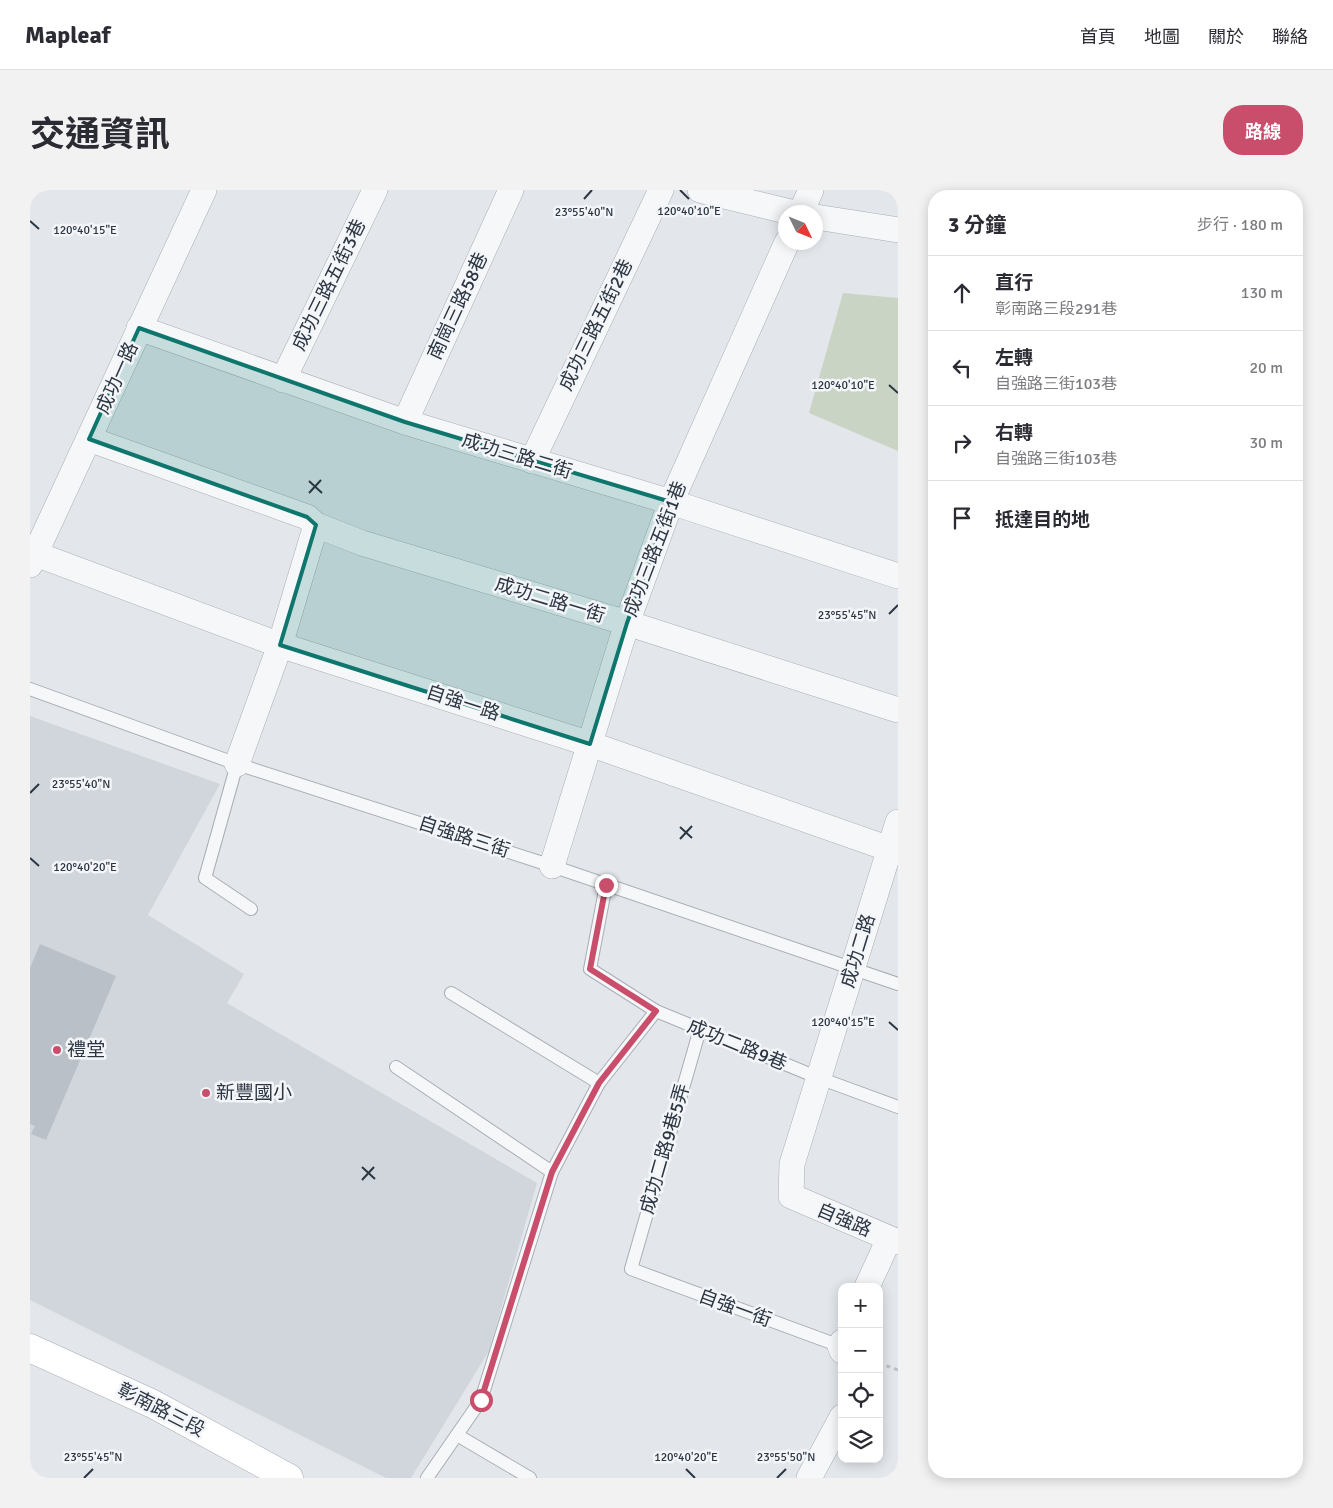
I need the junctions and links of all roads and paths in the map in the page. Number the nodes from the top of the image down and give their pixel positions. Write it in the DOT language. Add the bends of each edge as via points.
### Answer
graph roads {
  1 [pos="204,190"];
  2 [pos="374,190"];
  3 [pos="511,190"];
  4 [pos="661,190"];
  5 [pos="700,190"];
  6 [pos="811,190"];
  7 [pos="804,205"];
  8 [pos="778,209"];
  9 [pos="823,218"];
  10 [pos="898,230"];
  11 [pos="783,250"];
  12 [pos="139,328"];
  13 [pos="283,380"];
  14 [pos="405,422"];
  15 [pos="89,439"];
  16 [pos="532,461"];
  17 [pos="671,502"];
  18 [pos="316,525"];
  19 [pos="32,557"];
  20 [pos="898,576"];
  21 [pos="627,623"];
  22 [pos="280,645"];
  23 [pos="30,690"];
  24 [pos="898,710"];
  25 [pos="590,744"];
  26 [pos="237,764"];
  27 [pos="898,822"];
  28 [pos="894,851"];
  29 [pos="552,866"];
  30 [pos="606,885"];
  31 [pos="251,909"];
  32 [pos="853,968"];
  33 [pos="898,984"];
  34 [pos="451,993"];
  35 [pos="656,1011"];
  36 [pos="700,1030"];
  37 [pos="396,1067"];
  38 [pos="819,1078"];
  39 [pos="599,1083"];
  40 [pos="898,1107"];
  41 [pos="552,1172"];
  42 [pos="791,1196"];
  43 [pos="894,1241"];
  44 [pos="631,1269"];
  45 [pos="869,1283"];
  46 [pos="838,1345"];
  47 [pos="30,1348"];
  48 [pos="883,1364"];
  49 [pos="898,1370"];
  50 [pos="841,1418"];
  51 [pos="457,1435"];
  52 [pos="289,1478"];
  53 [pos="427,1478"];
  54 [pos="530,1478"];
  55 [pos="809,1478"];
  1 -- 12 [label="street, 成功一路"];
  2 -- 13 [label="street, 成功三路五街3巷"];
  3 -- 14 [label="street, 南崗三路58巷"];
  4 -- 16 [label="street, 成功三路五街2巷"];
  5 -- 8 [label="street"];
  6 -- 7 [label="street"];
  9 -- 10 [label="street"];
  11 -- 17 [label="street, 成功三路五街1巷"];
  12 -- 13 [label="street, 成功三路二街"];
  12 -- 15 [label="street, 成功一路"];
  13 -- 14 [label="street, 成功三路二街"];
  14 -- 16 [label="street, 成功三路二街"];
  15 -- 18 [label="street, 成功二路一街" via="307,517"];
  15 -- 19 [label="street, 成功一路"];
  16 -- 17 [label="street, 成功三路二街"];
  17 -- 20 [label="street, 成功三路二街"];
  17 -- 21 [label="street, 成功三路五街1巷"];
  18 -- 21 [label="street, 成功二路一街" via="362,543"];
  18 -- 22 [label="street"];
  19 -- 22 [label="street, 自強一路"];
  21 -- 24 [label="street, 成功二路一街"];
  21 -- 25 [label="street, 成功三路五街1巷"];
  22 -- 25 [label="street, 自強一路"];
  22 -- 26 [label="street"];
  23 -- 26 [label="lane, 自強路三街"];
  25 -- 28 [label="street, 自強一路"];
  25 -- 29 [label="street, 成功三路五街1巷"];
  26 -- 29 [label="lane, 自強路三街"];
  26 -- 31 [label="lane" via="205,878"];
  27 -- 28 [label="street, 成功二路"];
  28 -- 32 [label="street, 成功二路"];
  29 -- 30 [label="lane, 自強路三街"];
  30 -- 32 [label="lane, 自強路三街"];
  30 -- 35 [label="lane, 成功二路9巷" via="590,969"];
  32 -- 33 [label="lane, 自強路三街"];
  32 -- 38 [label="street, 成功二路"];
  34 -- 39 [label="lane"];
  35 -- 36 [label="lane, 成功二路9巷"];
  35 -- 39 [label="lane"];
  36 -- 38 [label="lane, 成功二路9巷"];
  36 -- 44 [label="lane, 成功二路9巷5弄"];
  37 -- 41 [label="lane"];
  38 -- 40 [label="lane, 成功二路9巷"];
  38 -- 42 [label="street, 成功二路" via="792,1164"];
  39 -- 41 [label="lane"];
  41 -- 51 [label="lane" via="481,1400"];
  42 -- 43 [label="street, 自強路"];
  43 -- 45 [label="street"];
  44 -- 46 [label="lane, 自強一街"];
  47 -- 52 [label="main road, 彰南路三段" via="153,1404"];
  48 -- 49 [label="path"];
  50 -- 55 [label="street"];
  51 -- 53 [label="lane"];
  51 -- 54 [label="lane"];
}
